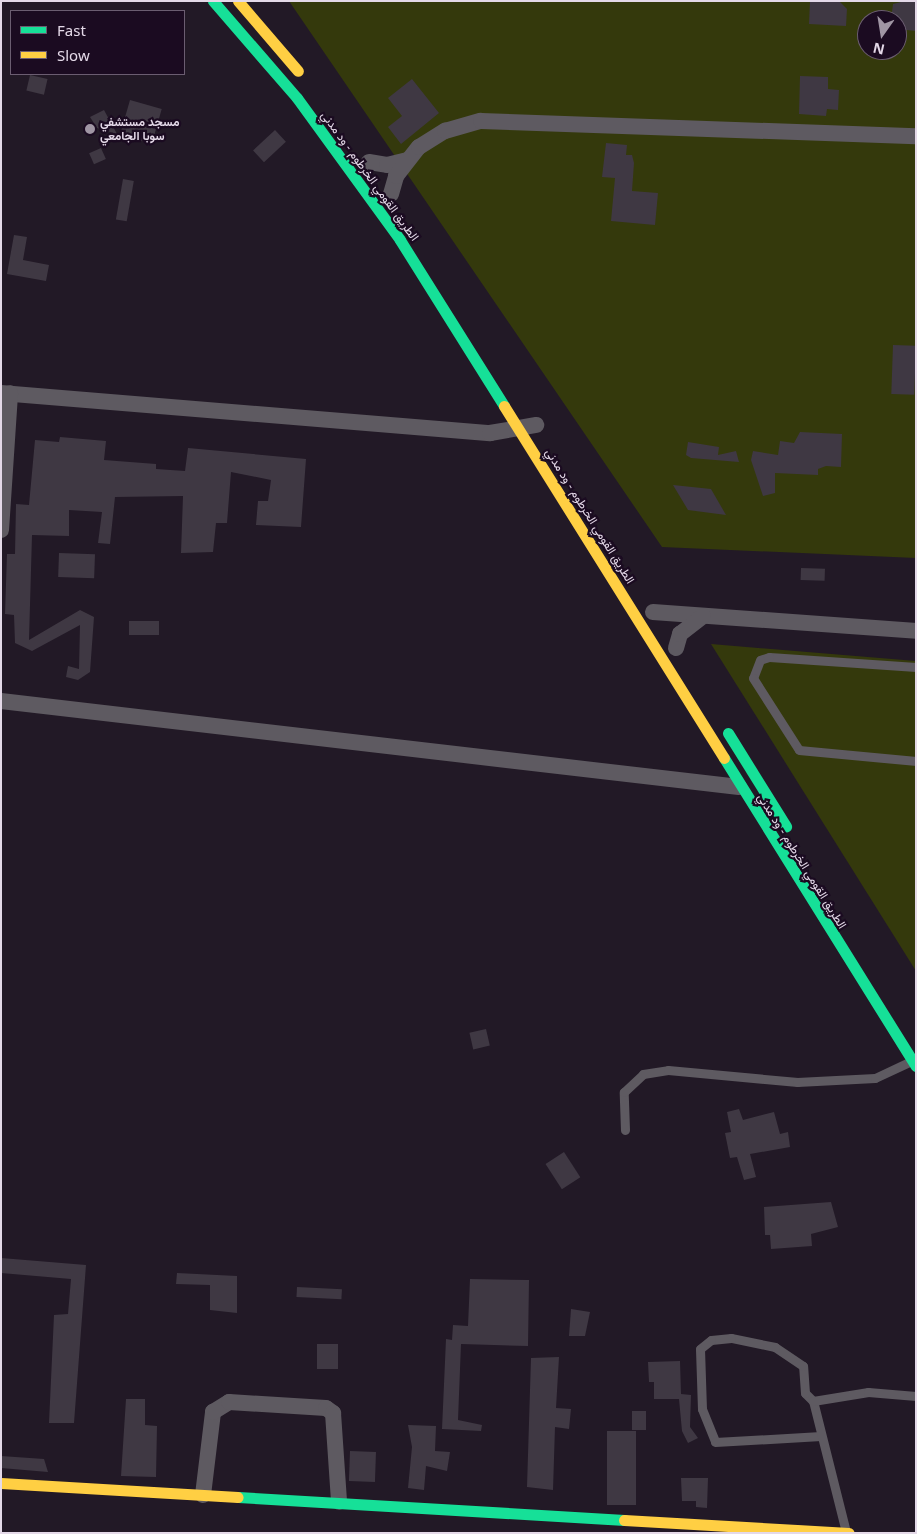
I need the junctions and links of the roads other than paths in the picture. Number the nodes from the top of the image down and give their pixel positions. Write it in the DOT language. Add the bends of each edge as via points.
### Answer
graph roads {
  1 [pos="212,1"];
  2 [pos="238,1"];
  3 [pos="306,81"];
  4 [pos="916,136"];
  5 [pos="366,158"];
  6 [pos="407,160"];
  7 [pos="391,194"];
  8 [pos="401,209"];
  9 [pos="6,393"];
  10 [pos="526,408"];
  11 [pos="539,429"];
  12 [pos="518,431"];
  13 [pos="1,530"];
  14 [pos="649,605"];
  15 [pos="703,616"];
  16 [pos="916,631"];
  17 [pos="678,653"];
  18 [pos="916,668"];
  19 [pos="1,701"];
  20 [pos="722,723"];
  21 [pos="916,761"];
  22 [pos="739,787"];
  23 [pos="794,839"];
  24 [pos="914,1063"];
  25 [pos="625,1130"];
  26 [pos="916,1396"];
  27 [pos="813,1401"];
  28 [pos="821,1436"];
  29 [pos="1,1482"];
  30 [pos="203,1495"];
  31 [pos="339,1502"];
  32 [pos="697,1528"];
  33 [pos="848,1533"];
  1 -- 12 [label="main road, الطريق القومي الخرطوم - ود مدني" via="349,166"];
  2 -- 3 [label="main road"];
  4 -- 6 [label="street" via="481,121 445,131"];
  5 -- 6 [label="street" via="387,165"];
  5 -- 7 [label="main road, الطريق القومي الخرطوم - ود مدني"];
  6 -- 7 [label="street"];
  7 -- 8 [label="main road, الطريق القومي الخرطوم - ود مدني"];
  9 -- 12 [label="street" via="436,429"];
  9 -- 13 [label="street"];
  10 -- 11 [label="main road"];
  11 -- 12 [label="street"];
  12 -- 22 [label="main road, الطريق القومي الخرطوم - ود مدني"];
  14 -- 15 [label="street"];
  14 -- 17 [label="main road"];
  15 -- 16 [label="street"];
  15 -- 17 [label="street" via="680,634"];
  18 -- 21 [label="lane" via="769,657 760,660 753,678 799,750"];
  19 -- 22 [label="street"];
  20 -- 23 [label="main road, الطريق القومي الخرطوم - ود مدني"];
  22 -- 24 [label="main road, الطريق القومي الخرطوم - ود مدني"];
  24 -- 25 [label="lane" via="864,1079 785,1083 668,1070 643,1074 624,1092"];
  26 -- 27 [label="lane" via="868,1392"];
  27 -- 28 [label="lane"];
  27 -- 28 [label="lane" via="806,1394 803,1366 775,1347 725,1338 711,1340 700,1349 702,1409 715,1442"];
  28 -- 33 [label="lane"];
  29 -- 30 [label="main road"];
  30 -- 31 [label="main road"];
  30 -- 31 [label="street" via="213,1412 229,1402 326,1408 333,1413"];
  31 -- 32 [label="main road"];
  32 -- 33 [label="main road"];
}
